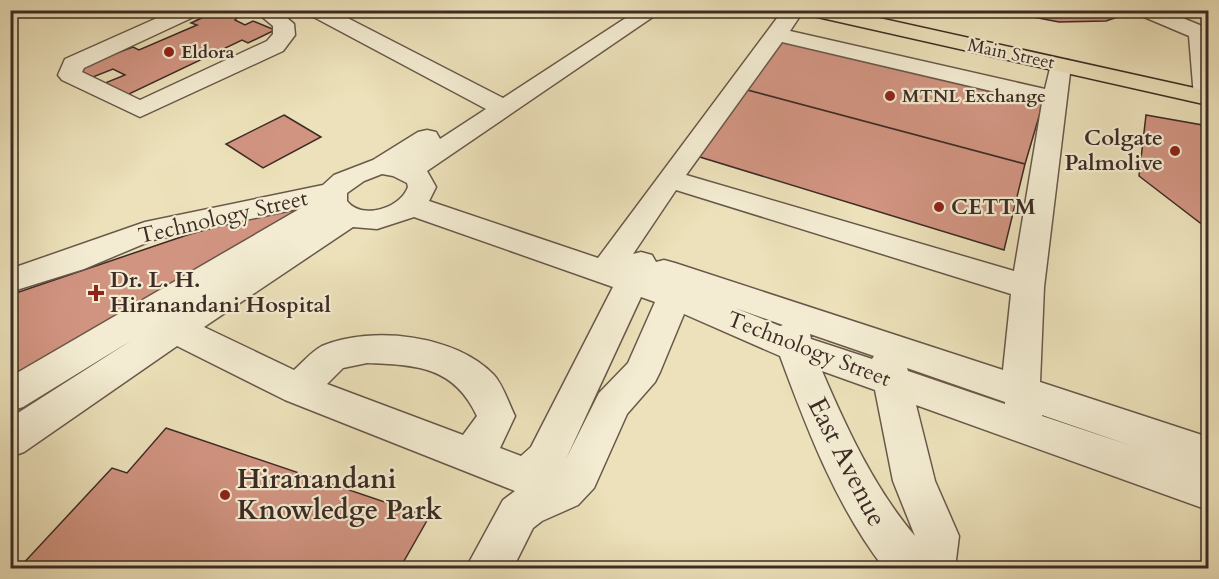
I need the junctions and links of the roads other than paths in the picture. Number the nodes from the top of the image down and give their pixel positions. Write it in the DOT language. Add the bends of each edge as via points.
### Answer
graph roads {
  1 [pos="193,10"];
  2 [pos="264,10"];
  3 [pos="315,10"];
  4 [pos="628,10"];
  5 [pos="653,10"];
  6 [pos="794,10"];
  7 [pos="813,10"];
  8 [pos="1144,10"];
  9 [pos="855,13"];
  10 [pos="776,34"];
  11 [pos="1060,65"];
  12 [pos="1207,93"];
  13 [pos="1056,99"];
  14 [pos="496,104"];
  15 [pos="382,166"];
  16 [pos="669,179"];
  17 [pos="413,189"];
  18 [pos="338,203"];
  19 [pos="623,268"];
  20 [pos="14,270"];
  21 [pos="224,281"];
  22 [pos="1029,287"];
  23 [pos="674,296"];
  24 [pos="175,329"];
  25 [pos="792,330"];
  26 [pos="117,349"];
  27 [pos="888,362"];
  28 [pos="298,389"];
  29 [pos="1024,391"];
  30 [pos="10,396"];
  31 [pos="1026,428"];
  32 [pos="10,440"];
  33 [pos="1209,455"];
  34 [pos="469,456"];
  35 [pos="1209,491"];
  36 [pos="489,568"];
  37 [pos="912,568"];
  38 [pos="932,568"];
  1 -- 2 [label="street" via="92,53 73,64 70,75 140,110 275,46 284,35 283,24"];
  3 -- 14 [label="street"];
  4 -- 14 [label="street"];
  5 -- 14 [label="street"];
  6 -- 10 [label="street"];
  7 -- 9 [label="main road, Main Street"];
  8 -- 12 [label="street" via="1199,33"];
  9 -- 11 [label="main road, Main Street"];
  9 -- 12 [label="main road, Main Street"];
  10 -- 13 [label="street"];
  10 -- 16 [label="street"];
  11 -- 12 [label="main road, Main Street"];
  11 -- 13 [label="street"];
  13 -- 22 [label="street"];
  14 -- 15 [label="street"];
  14 -- 17 [label="street"];
  15 -- 17 [label="street, Technology Street"];
  15 -- 18 [label="street" via="352,174"];
  16 -- 19 [label="street"];
  16 -- 22 [label="street"];
  17 -- 18 [label="street" via="381,218"];
  17 -- 19 [label="street, Technology Street"];
  18 -- 20 [label="street, Technology Street" via="145,232 73,261"];
  18 -- 21 [label="street"];
  19 -- 23 [label="street, Technology Street"];
  19 -- 25 [label="street"];
  19 -- 34 [label="street" via="545,460 527,477"];
  21 -- 24 [label="street"];
  21 -- 26 [label="street"];
  22 -- 29 [label="street" via="1021,374"];
  23 -- 25 [label="street, Technology Street"];
  23 -- 36 [label="street" via="642,372 612,404 579,475 563,491 518,514"];
  24 -- 26 [label="street"];
  24 -- 28 [label="street"];
  25 -- 27 [label="street, Technology Street"];
  25 -- 37 [label="street, East Avenue" via="829,435 886,538"];
  26 -- 30 [label="street"];
  26 -- 32 [label="street"];
  27 -- 29 [label="street"];
  27 -- 31 [label="street, Technology Street"];
  27 -- 38 [label="street" via="914,481 937,536"];
  28 -- 34 [label="street"];
  28 -- 34 [label="street" via="332,357 367,349 416,351 454,364 482,387 496,416 486,437"];
  29 -- 31 [label="street"];
  29 -- 33 [label="street"];
  31 -- 35 [label="street, Technology Street"];
}
